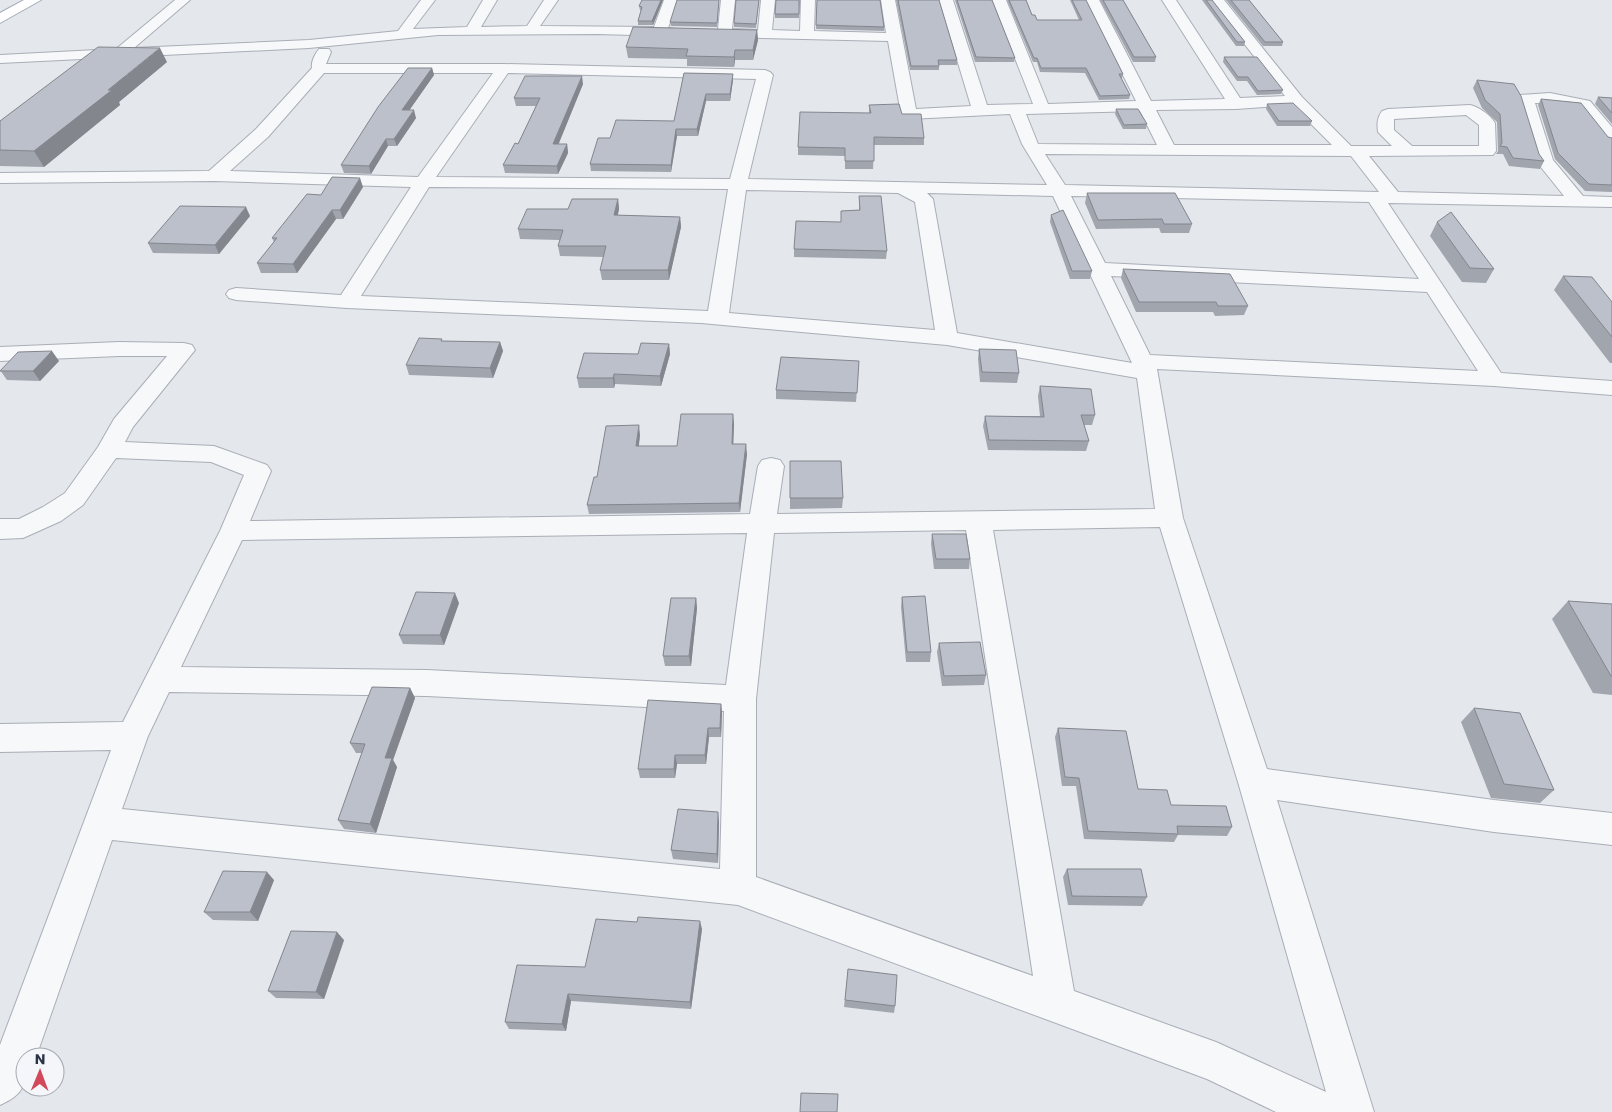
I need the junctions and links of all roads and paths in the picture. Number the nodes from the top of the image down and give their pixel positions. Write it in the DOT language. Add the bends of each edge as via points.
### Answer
graph roads {
  1 [pos="34,0"];
  2 [pos="183,0"];
  3 [pos="428,0"];
  4 [pos="490,0"];
  5 [pos="551,0"];
  6 [pos="671,0"];
  7 [pos="728,0"];
  8 [pos="768,0"];
  9 [pos="808,0"];
  10 [pos="888,0"];
  11 [pos="946,0"];
  12 [pos="999,0"];
  13 [pos="1092,0"];
  14 [pos="1169,0"];
  15 [pos="1217,0"];
  16 [pos="0,18"];
  17 [pos="531,30"];
  18 [pos="471,31"];
  19 [pos="660,32"];
  20 [pos="688,32"];
  21 [pos="707,33"];
  22 [pos="403,34"];
  23 [pos="725,34"];
  24 [pos="765,34"];
  25 [pos="807,35"];
  26 [pos="894,37"];
  27 [pos="329,42"];
  28 [pos="120,53"];
  29 [pos="101,54"];
  30 [pos="0,59"];
  31 [pos="504,68"];
  32 [pos="320,69"];
  33 [pos="78,72"];
  34 [pos="1296,100"];
  35 [pos="1236,104"];
  36 [pos="1146,105"];
  37 [pos="980,109"];
  38 [pos="1029,109"];
  39 [pos="1612,138"];
  40 [pos="1033,149"];
  41 [pos="1168,150"];
  42 [pos="1351,151"];
  43 [pos="1408,151"];
  44 [pos="214,176"];
  45 [pos="0,178"];
  46 [pos="423,182"];
  47 [pos="738,184"];
  48 [pos="901,187"];
  49 [pos="1059,190"];
  50 [pos="1384,197"];
  51 [pos="1578,201"];
  52 [pos="1612,202"];
  53 [pos="1097,269"];
  54 [pos="1433,286"];
  55 [pos="236,294"];
  56 [pos="347,302"];
  57 [pos="718,318"];
  58 [pos="947,338"];
  59 [pos="0,354"];
  60 [pos="1145,367"];
  61 [pos="1494,379"];
  62 [pos="1612,388"];
  63 [pos="109,450"];
  64 [pos="771,466"];
  65 [pos="1170,518"];
  66 [pos="978,520"];
  67 [pos="762,523"];
  68 [pos="0,530"];
  69 [pos="232,531"];
  70 [pos="160,678"];
  71 [pos="740,699"];
  72 [pos="132,736"];
  73 [pos="0,738"];
  74 [pos="1255,782"];
  75 [pos="101,823"];
  76 [pos="1612,829"];
  77 [pos="738,888"];
  78 [pos="1057,1003"];
  79 [pos="0,1084"];
  80 [pos="1322,1112"];
  81 [pos="1353,1112"];
  1 -- 16 [label="main road"];
  2 -- 28 [label="street"];
  3 -- 22 [label="street"];
  4 -- 18 [label="street"];
  5 -- 17 [label="street"];
  6 -- 19 [label="street"];
  7 -- 23 [label="street"];
  8 -- 24 [label="street"];
  9 -- 25 [label="street"];
  10 -- 26 [label="street"];
  11 -- 37 [label="street"];
  12 -- 38 [label="street"];
  13 -- 36 [label="street"];
  14 -- 35 [label="street"];
  15 -- 34 [label="street"];
  17 -- 18 [label="street"];
  17 -- 19 [label="street"];
  18 -- 22 [label="street"];
  19 -- 20 [label="street"];
  21 -- 23 [label="street"];
  22 -- 27 [label="street"];
  23 -- 24 [label="street"];
  24 -- 25 [label="street"];
  25 -- 26 [label="street"];
  26 -- 37 [label="street" via="908,114"];
  27 -- 28 [label="street"];
  27 -- 32 [label="street" via="319,64"];
  28 -- 29 [label="street"];
  29 -- 30 [label="street"];
  29 -- 33 [label="street"];
  31 -- 32 [label="street"];
  31 -- 46 [label="street"];
  31 -- 47 [label="street" via="764,75"];
  32 -- 44 [label="street" via="262,133"];
  34 -- 35 [label="street"];
  34 -- 42 [label="street"];
  35 -- 36 [label="street"];
  36 -- 38 [label="street"];
  36 -- 41 [label="street"];
  37 -- 38 [label="street"];
  38 -- 40 [label="street"];
  39 -- 51 [label="street" via="1584,104 1526,98 1545,160"];
  40 -- 41 [label="street"];
  40 -- 49 [label="street"];
  41 -- 42 [label="street"];
  42 -- 43 [label="street"];
  42 -- 50 [label="street"];
  43 -- 43 [label="street" via="1386,132 1388,114 1470,110 1487,123 1487,151"];
  44 -- 45 [label="street"];
  44 -- 46 [label="street"];
  46 -- 47 [label="street"];
  46 -- 56 [label="street"];
  47 -- 48 [label="street"];
  47 -- 57 [label="street"];
  48 -- 49 [label="street"];
  48 -- 58 [label="street" via="924,199"];
  49 -- 50 [label="street"];
  49 -- 53 [label="street"];
  50 -- 51 [label="street"];
  50 -- 54 [label="street"];
  51 -- 52 [label="street"];
  53 -- 54 [label="street"];
  53 -- 60 [label="street"];
  54 -- 61 [label="street"];
  55 -- 56 [label="street"];
  56 -- 57 [label="street"];
  57 -- 58 [label="street"];
  58 -- 60 [label="street"];
  59 -- 63 [label="street" via="184,350 123,424"];
  60 -- 61 [label="street"];
  60 -- 65 [label="street"];
  61 -- 62 [label="street"];
  63 -- 68 [label="street" via="74,499 23,528"];
  63 -- 69 [label="street" via="214,454 258,471"];
  64 -- 67 [label="street"];
  65 -- 66 [label="street"];
  65 -- 74 [label="street"];
  66 -- 67 [label="street"];
  66 -- 78 [label="street"];
  67 -- 69 [label="street"];
  67 -- 71 [label="street"];
  69 -- 70 [label="street"];
  70 -- 71 [label="street" via="427,683"];
  70 -- 72 [label="street"];
  71 -- 77 [label="street"];
  72 -- 73 [label="street"];
  72 -- 75 [label="street"];
  74 -- 76 [label="street"];
  74 -- 81 [label="street"];
  75 -- 77 [label="street"];
  75 -- 79 [label="street" via="12,1067"];
  77 -- 78 [label="street"];
  78 -- 80 [label="street" via="1216,1062"];
}
